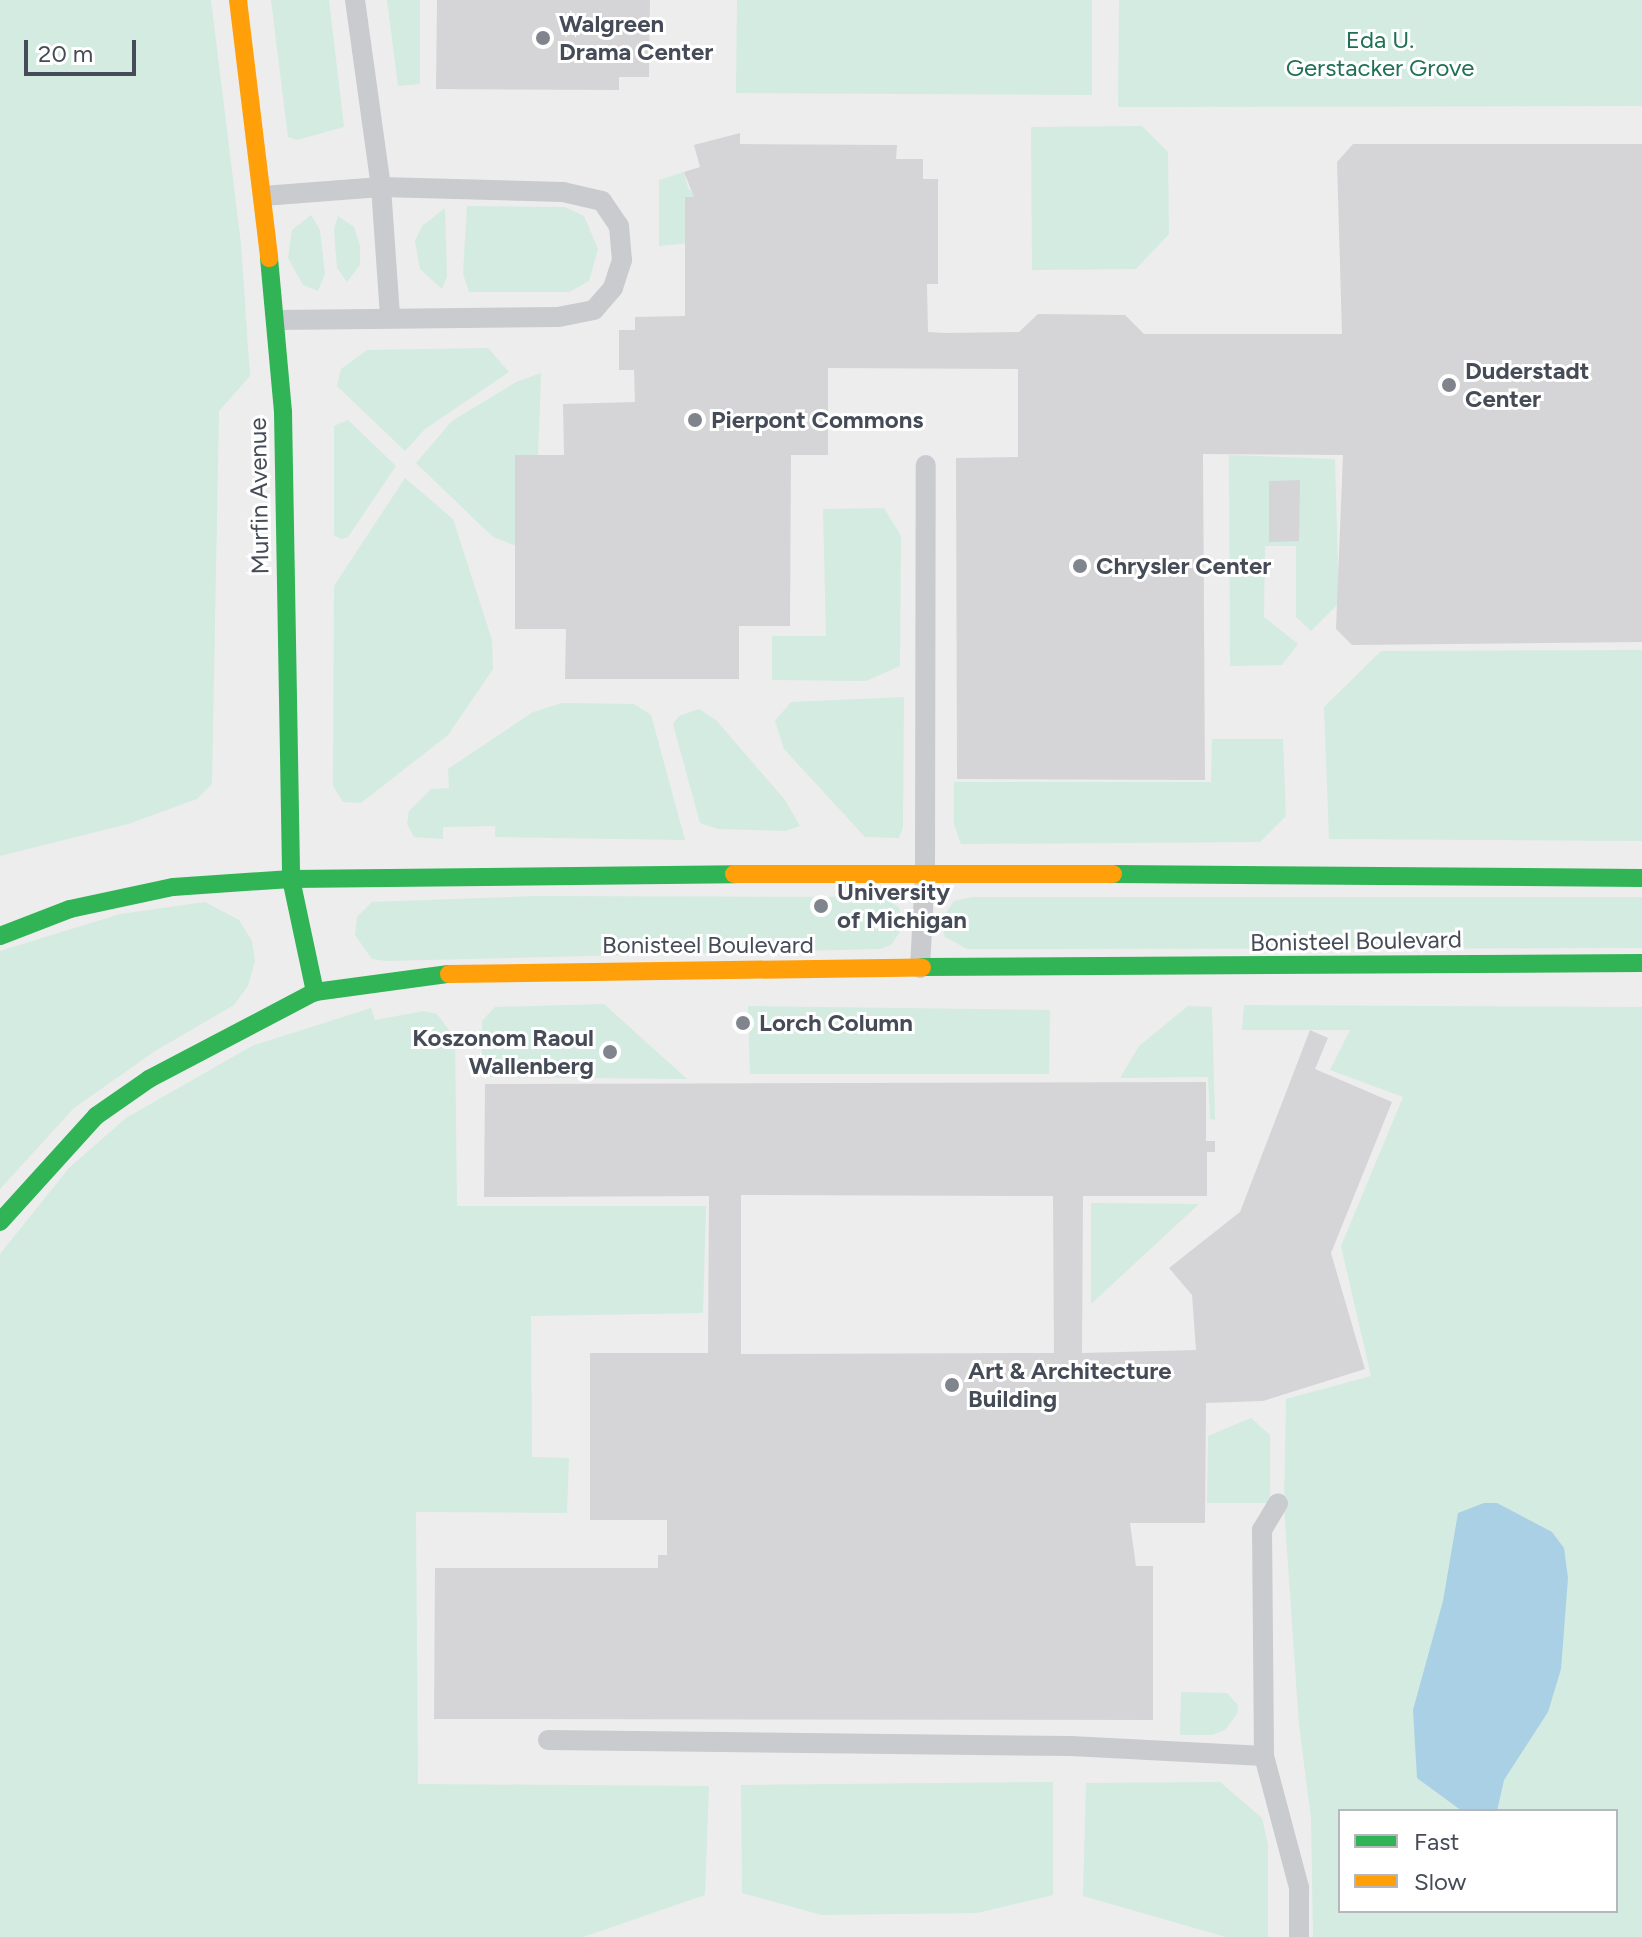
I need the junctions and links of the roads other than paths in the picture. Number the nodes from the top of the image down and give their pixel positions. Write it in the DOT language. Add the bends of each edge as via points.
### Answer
graph roads {
  1 [pos="238,0"];
  2 [pos="355,0"];
  3 [pos="381,187"];
  4 [pos="263,196"];
  5 [pos="390,315"];
  6 [pos="276,320"];
  7 [pos="926,465"];
  8 [pos="925,873"];
  9 [pos="1642,878"];
  10 [pos="291,879"];
  11 [pos="0,936"];
  12 [pos="1642,963"];
  13 [pos="920,968"];
  14 [pos="315,992"];
  15 [pos="0,1222"];
  16 [pos="1278,1503"];
  17 [pos="548,1740"];
  18 [pos="1264,1756"];
  19 [pos="1299,1937"];
  1 -- 4 [label="street, Murfin Avenue"];
  2 -- 3 [label="lane"];
  3 -- 4 [label="lane"];
  3 -- 5 [label="lane"];
  3 -- 5 [label="lane" via="563,192 602,201 619,226 622,260 613,288 594,310 558,317"];
  4 -- 6 [label="street, Murfin Avenue"];
  5 -- 6 [label="lane"];
  6 -- 10 [label="street, Murfin Avenue" via="283,412"];
  7 -- 8 [label="lane"];
  8 -- 9 [label="street"];
  8 -- 10 [label="street"];
  8 -- 13 [label="lane"];
  10 -- 11 [label="street" via="173,887 70,909"];
  10 -- 14 [label="street, Murfin Avenue"];
  12 -- 13 [label="street, Bonisteel Boulevard"];
  13 -- 14 [label="street, Bonisteel Boulevard" via="541,969 443,974"];
  14 -- 15 [label="street, Bonisteel Boulevard" via="149,1079 96,1116"];
  16 -- 18 [label="lane" via="1262,1530"];
  17 -- 18 [label="lane" via="1071,1746"];
  18 -- 19 [label="lane" via="1299,1888"];
}
